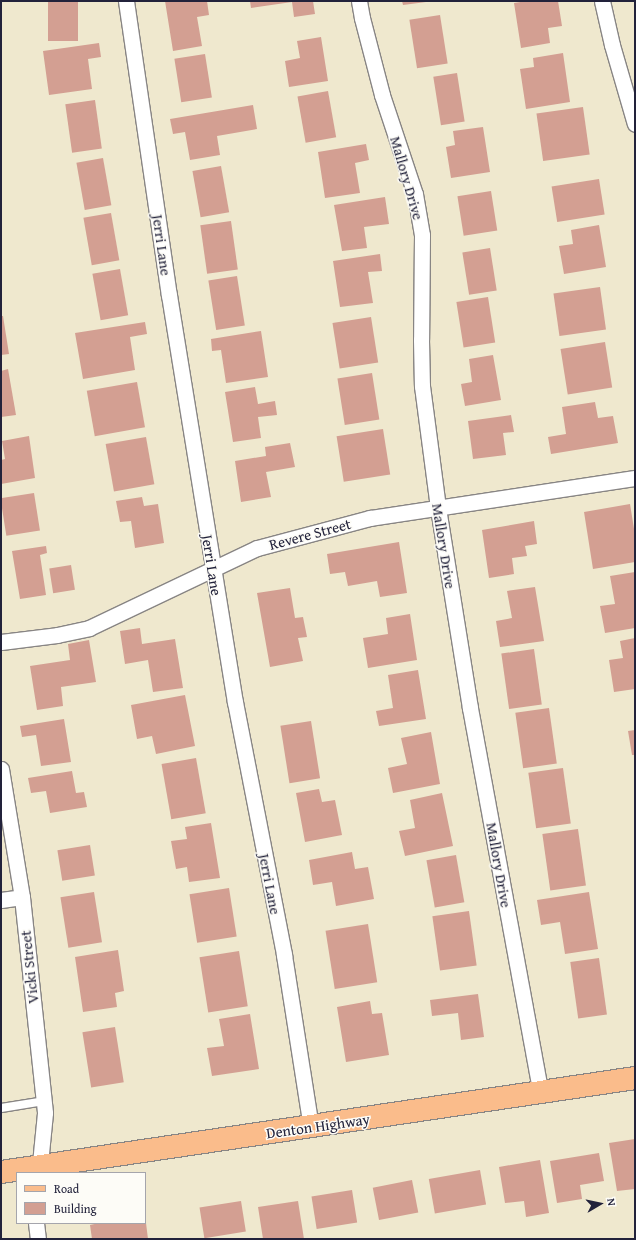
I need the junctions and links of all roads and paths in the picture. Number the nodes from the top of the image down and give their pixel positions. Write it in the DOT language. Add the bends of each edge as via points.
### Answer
graph roads {
  1 [pos="126,1"];
  2 [pos="359,1"];
  3 [pos="602,1"];
  4 [pos="635,124"];
  5 [pos="635,478"];
  6 [pos="438,508"];
  7 [pos="213,569"];
  8 [pos="1,642"];
  9 [pos="1,769"];
  10 [pos="22,897"];
  11 [pos="1,900"];
  12 [pos="635,1078"];
  13 [pos="541,1093"];
  14 [pos="44,1101"];
  15 [pos="1,1108"];
  16 [pos="311,1127"];
  17 [pos="39,1169"];
  18 [pos="1,1172"];
  19 [pos="36,1224"];
  20 [pos="38,1239"];
  1 -- 7 [label="street, Jerri Lane" via="169,295"];
  2 -- 6 [label="street, Mallory Drive" via="382,95 415,194 422,235 422,386"];
  3 -- 4 [label="street"];
  5 -- 6 [label="street, Revere Street"];
  6 -- 7 [label="street, Revere Street" via="370,518 257,548"];
  6 -- 13 [label="street, Mallory Drive" via="470,708"];
  7 -- 8 [label="street, Revere Street" via="89,628"];
  7 -- 16 [label="street, Jerri Lane" via="234,702 284,955"];
  9 -- 10 [label="street, Vicki Street"];
  10 -- 11 [label="street"];
  10 -- 14 [label="street, Vicki Street"];
  12 -- 13 [label="main road, Denton Highway"];
  13 -- 16 [label="main road, Denton Highway"];
  14 -- 15 [label="lane"];
  14 -- 17 [label="street, Vicki Street"];
  16 -- 17 [label="main road, Denton Highway"];
  17 -- 18 [label="main road, Denton Highway"];
  19 -- 20 [label="street"];
}
